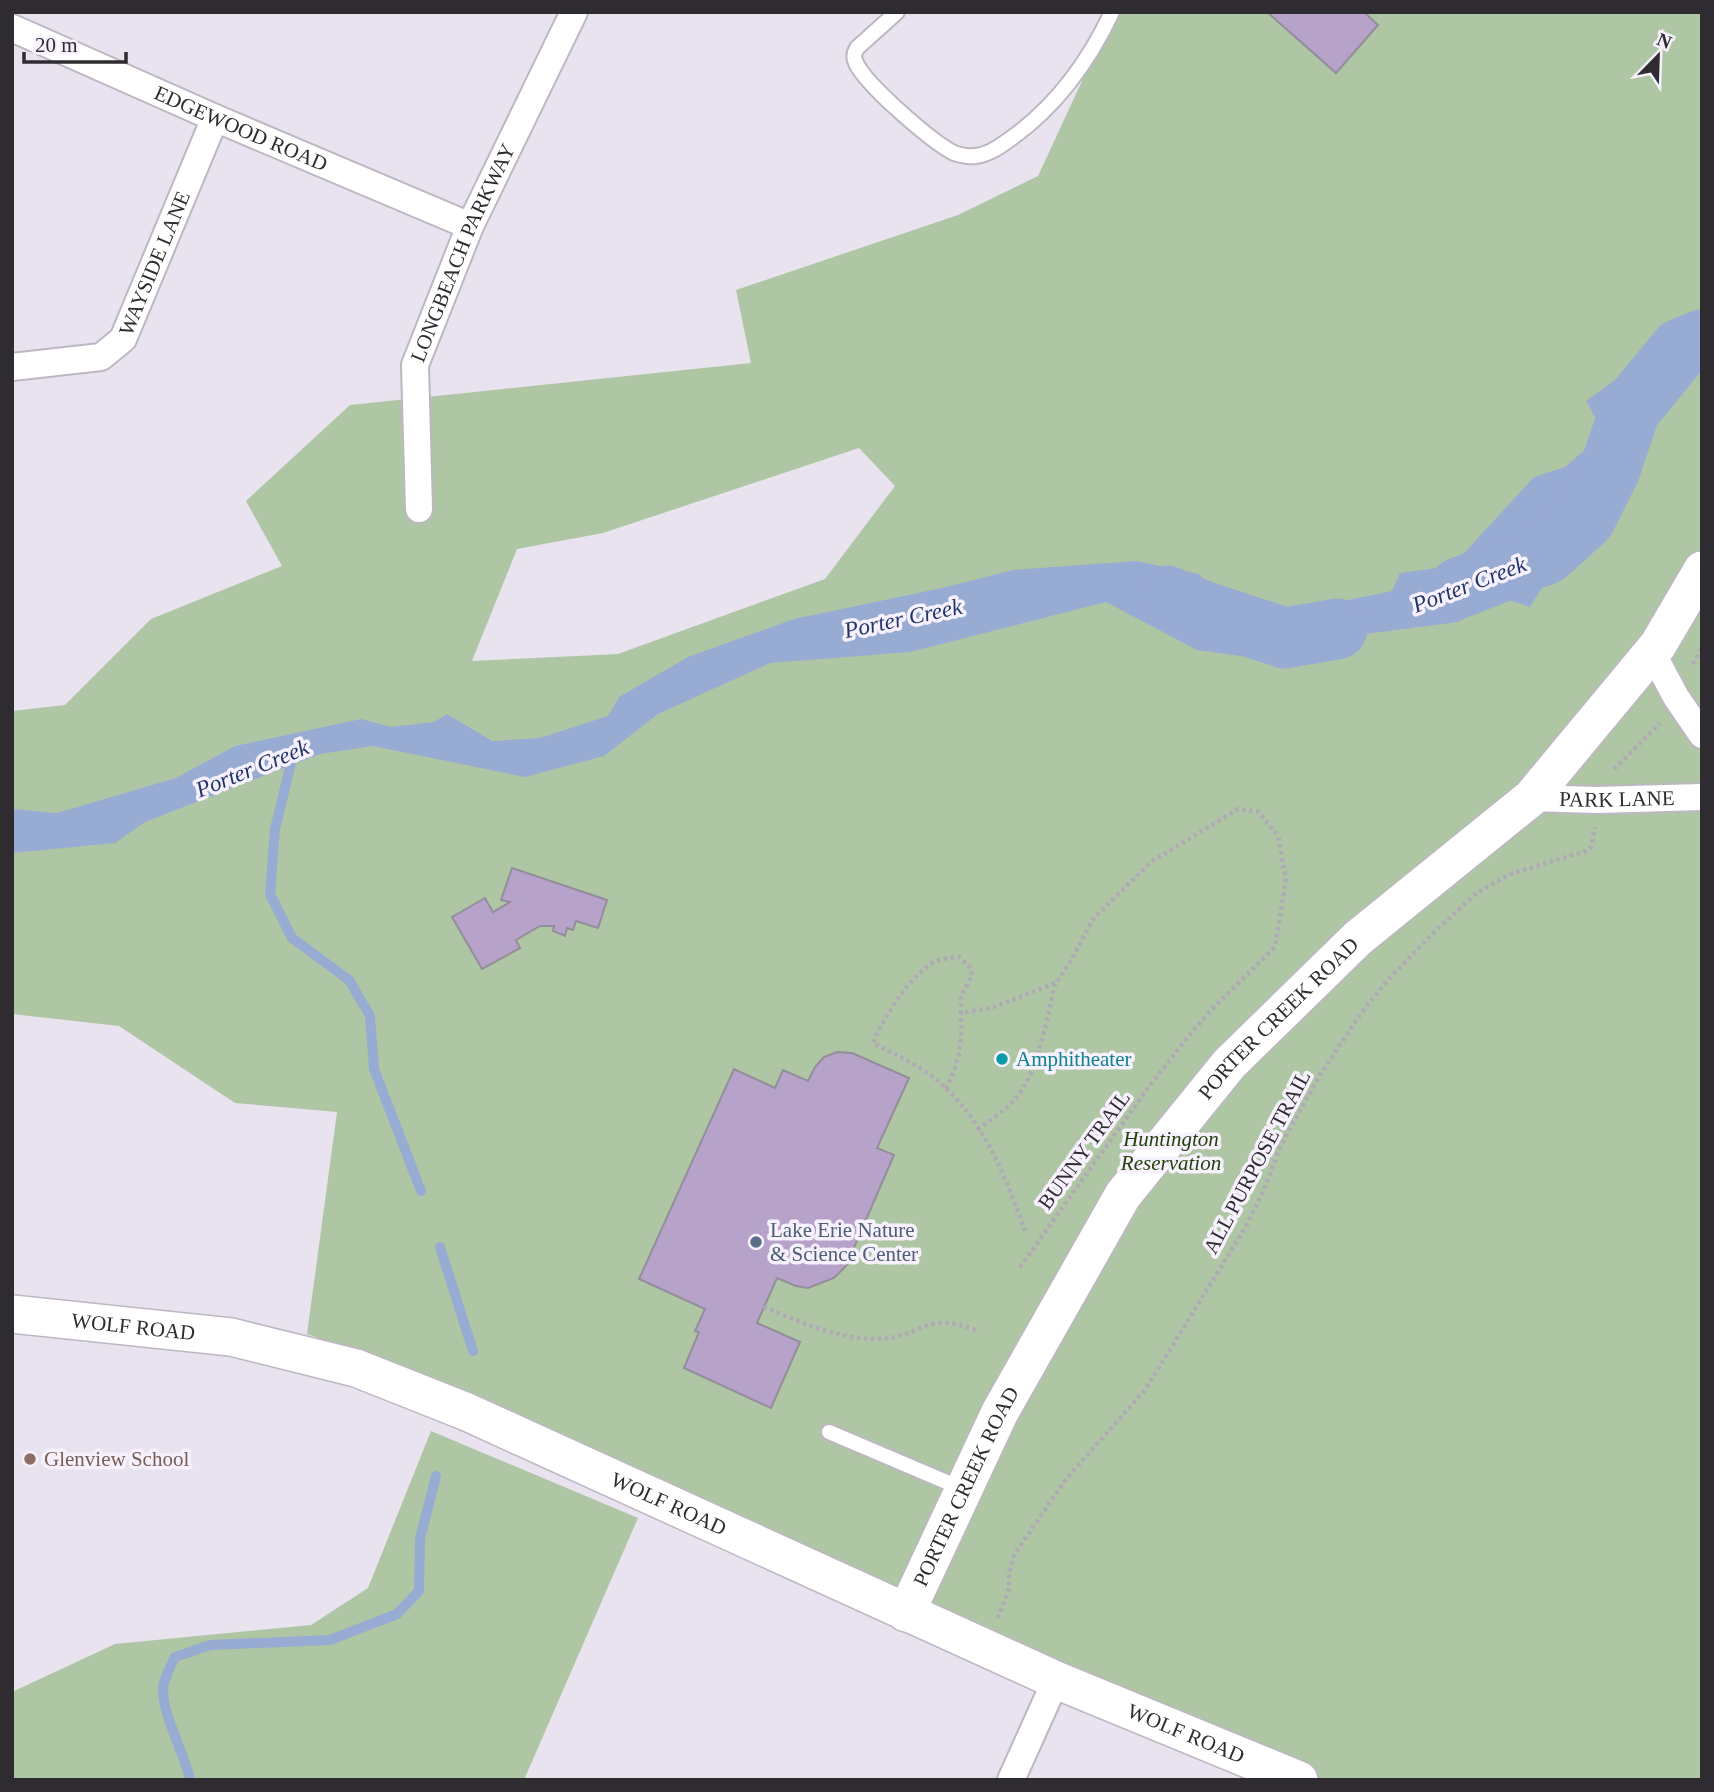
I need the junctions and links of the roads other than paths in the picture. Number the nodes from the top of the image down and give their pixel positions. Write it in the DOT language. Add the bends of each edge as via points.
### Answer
graph roads {
  1 [pos="574,12"];
  2 [pos="897,12"];
  3 [pos="1112,12"];
  4 [pos="12,28"];
  5 [pos="215,118"];
  6 [pos="470,226"];
  7 [pos="12,367"];
  8 [pos="419,509"];
  9 [pos="1702,569"];
  10 [pos="1652,652"];
  11 [pos="1702,735"];
  12 [pos="1702,797"];
  13 [pos="1531,798"];
  14 [pos="12,1314"];
  15 [pos="829,1432"];
  16 [pos="964,1490"];
  17 [pos="906,1613"];
  18 [pos="1056,1680"];
  19 [pos="1011,1780"];
  20 [pos="1299,1780"];
  1 -- 6 [label="street, LONGBEACH PARKWAY"];
  2 -- 3 [label="lane" via="857,48 855,61 913,123 956,154 974,157 1001,146 1035,120 1077,73"];
  4 -- 5 [label="street, EDGEWOOD ROAD"];
  5 -- 6 [label="street, EDGEWOOD ROAD"];
  5 -- 7 [label="street, WAYSIDE LANE" via="123,339 101,357"];
  6 -- 8 [label="street, LONGBEACH PARKWAY" via="415,365"];
  9 -- 10 [label="street, PORTER CREEK ROAD"];
  10 -- 11 [label="street"];
  10 -- 13 [label="street, PORTER CREEK ROAD"];
  12 -- 13 [label="street, PARK LANE"];
  13 -- 16 [label="street, PORTER CREEK ROAD" via="1358,938 1229,1065 1123,1195 1000,1412"];
  14 -- 17 [label="street, WOLF ROAD" via="230,1337 356,1368 467,1412"];
  15 -- 16 [label="lane"];
  16 -- 17 [label="street, PORTER CREEK ROAD"];
  17 -- 18 [label="street, WOLF ROAD"];
  18 -- 19 [label="street"];
  18 -- 20 [label="street, WOLF ROAD"];
}
